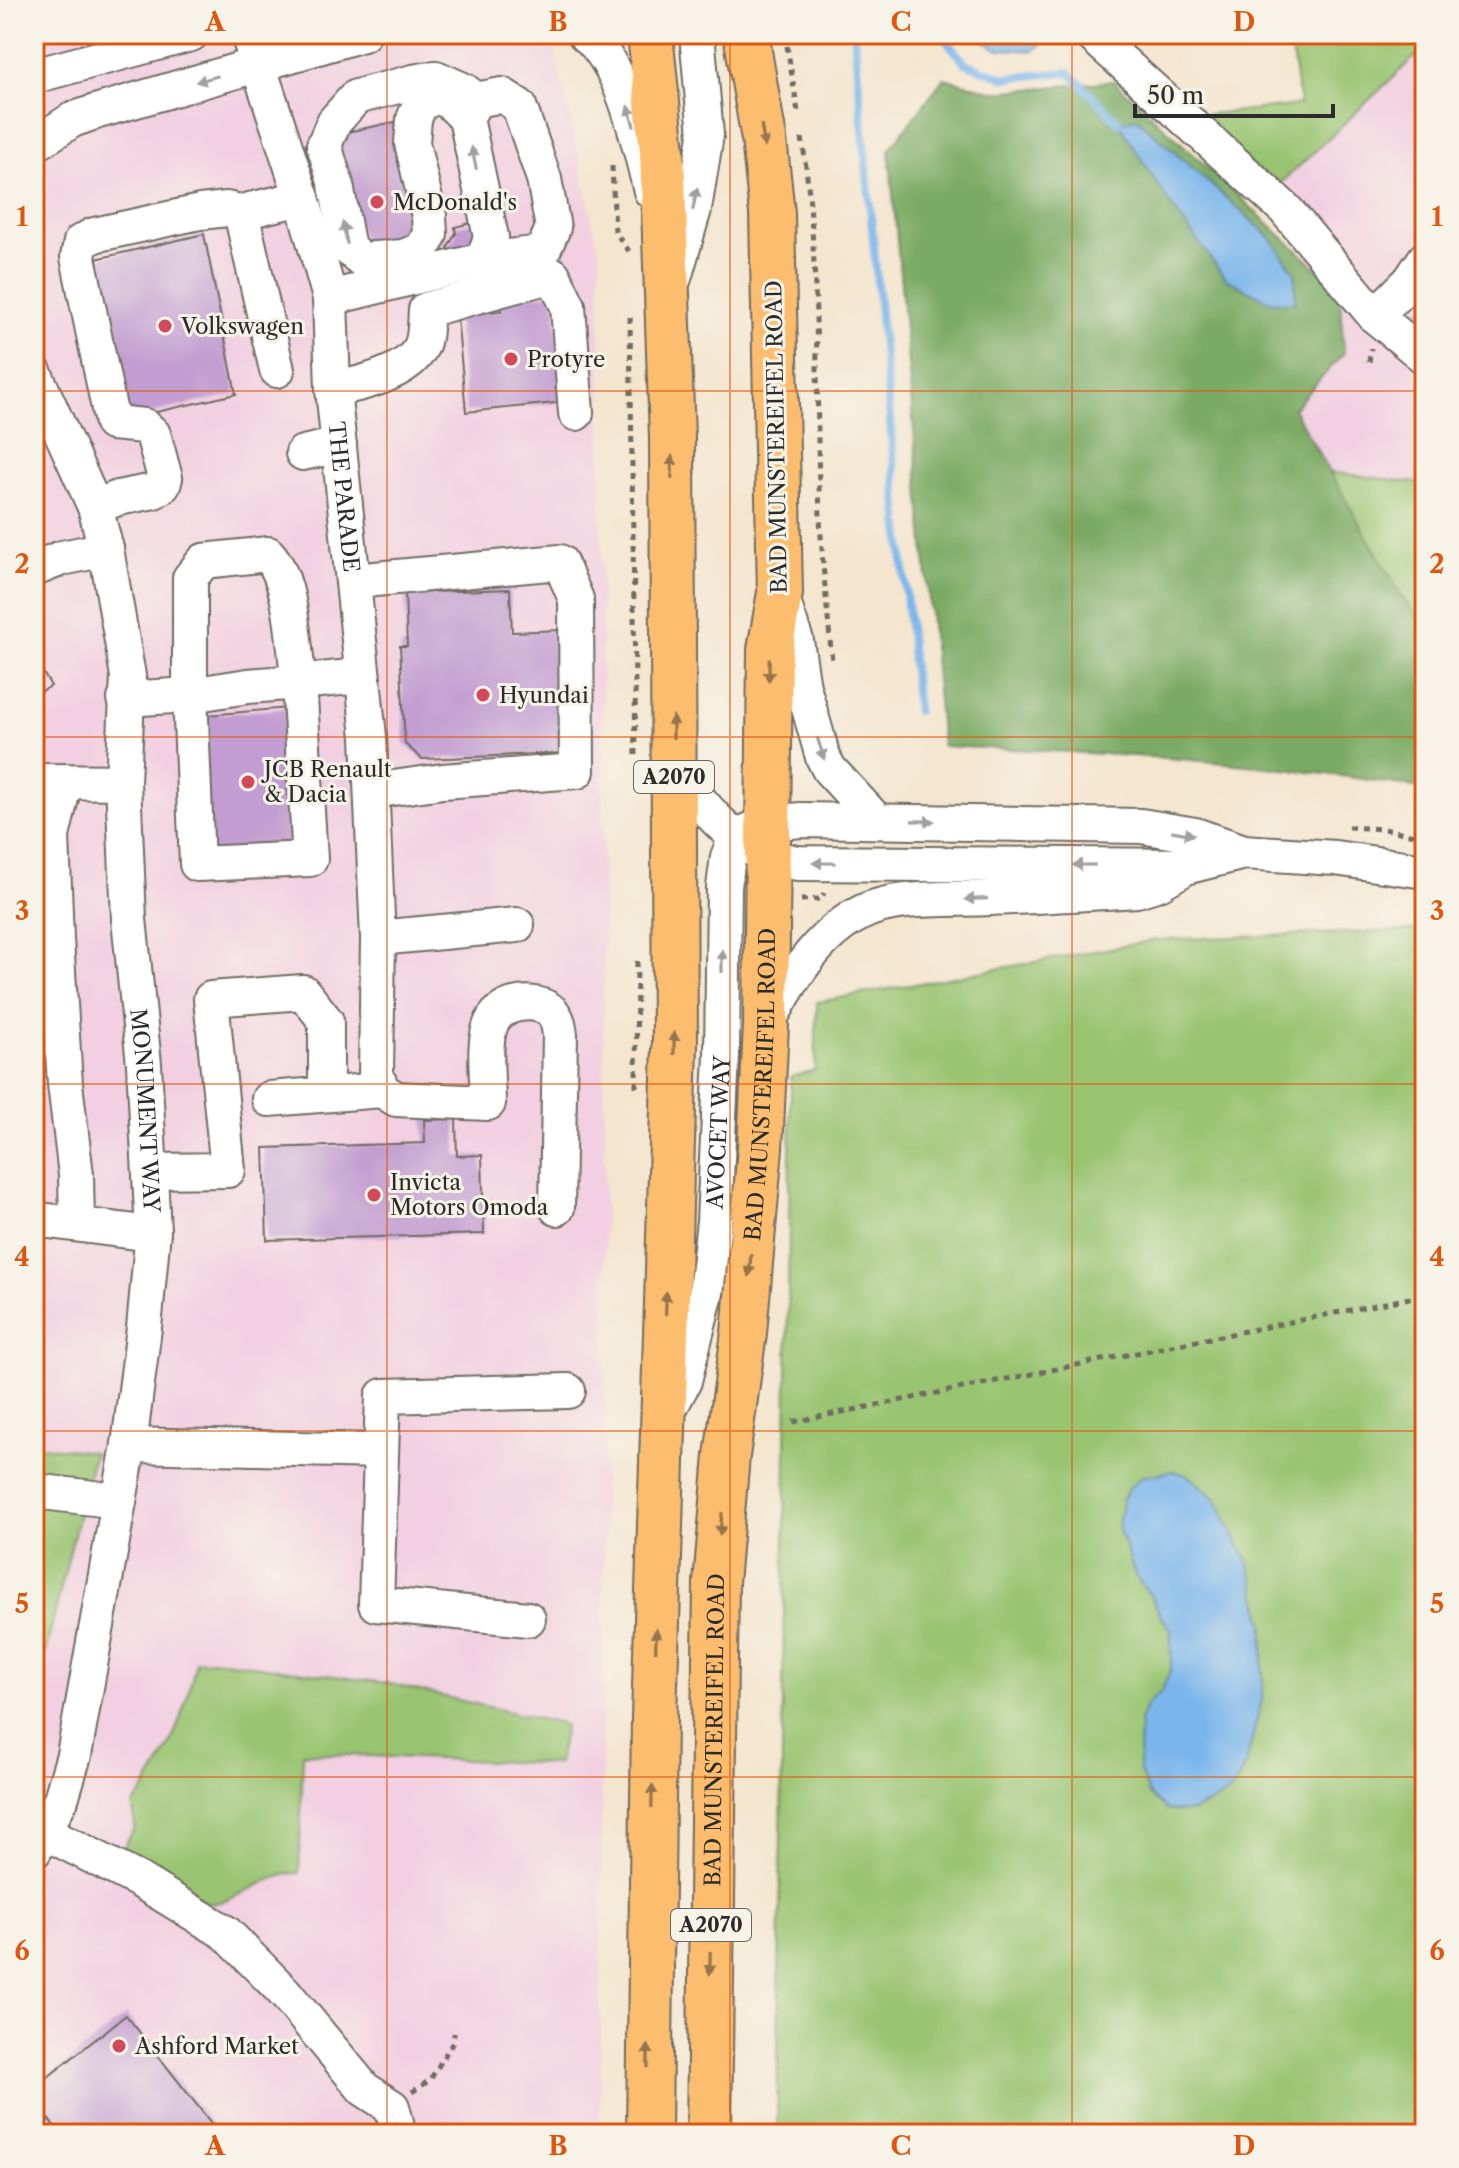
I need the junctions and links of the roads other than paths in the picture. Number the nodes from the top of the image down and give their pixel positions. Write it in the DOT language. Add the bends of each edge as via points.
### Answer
graph roads {
  1 [pos="191,34"];
  2 [pos="363,34"];
  3 [pos="585,34"];
  4 [pos="650,34"];
  5 [pos="697,34"];
  6 [pos="1091,34"];
  7 [pos="749,42"];
  8 [pos="253,49"];
  9 [pos="34,76"];
  10 [pos="471,109"];
  11 [pos="34,145"];
  12 [pos="302,198"];
  13 [pos="241,212"];
  14 [pos="648,256"];
  15 [pos="1425,259"];
  16 [pos="483,260"];
  17 [pos="330,298"];
  18 [pos="649,306"];
  19 [pos="1375,316"];
  20 [pos="1425,357"];
  21 [pos="277,370"];
  22 [pos="34,372"];
  23 [pos="333,389"];
  24 [pos="576,413"];
  25 [pos="339,445"];
  26 [pos="303,453"];
  27 [pos="95,507"];
  28 [pos="106,549"];
  29 [pos="34,569"];
  30 [pos="353,581"];
  31 [pos="780,593"];
  32 [pos="361,676"];
  33 [pos="299,682"];
  34 [pos="190,695"];
  35 [pos="125,699"];
  36 [pos="655,765"];
  37 [pos="123,782"];
  38 [pos="49,783"];
  39 [pos="372,791"];
  40 [pos="876,820"];
  41 [pos="757,839"];
  42 [pos="1244,852"];
  43 [pos="1189,866"];
  44 [pos="1425,871"];
  45 [pos="517,925"];
  46 [pos="378,938"];
  47 [pos="766,1025"];
  48 [pos="379,1082"];
  49 [pos="326,1094"];
  50 [pos="269,1099"];
  51 [pos="151,1171"];
  52 [pos="557,1208"];
  53 [pos="41,1220"];
  54 [pos="77,1224"];
  55 [pos="153,1231"];
  56 [pos="568,1391"];
  57 [pos="663,1422"];
  58 [pos="129,1445"];
  59 [pos="380,1451"];
  60 [pos="34,1491"];
  61 [pos="119,1501"];
  62 [pos="528,1619"];
  63 [pos="40,1841"];
  64 [pos="399,2134"];
  65 [pos="649,2134"];
  66 [pos="709,2134"];
  1 -- 9 [label="street"];
  2 -- 8 [label="street"];
  14 -- 3 [label="street, one-way" via="624,92 596,42"];
  4 -- 14 [label="highway, A2070" via="662,151"];
  18 -- 5 [label="street, one-way" via="694,209 706,135"];
  6 -- 19 [label="street" via="1285,209"];
  7 -- 31 [label="highway, BAD MUNSTEREIFEL ROAD / A2070, one-way" via="772,213"];
  8 -- 11 [label="street, one-way" via="72,120"];
  8 -- 12 [label="street, THE PARADE"];
  10 -- 10 [label="street, one-way" via="437,96 420,104 412,143 430,234 422,250 362,260 348,248 324,145 334,122 356,97 436,78 463,90"];
  16 -- 10 [label="street, one-way" via="491,237"];
  10 -- 16 [label="street" via="502,95 519,106 544,179 553,228 542,253"];
  12 -- 13 [label="street"];
  12 -- 17 [label="street, THE PARADE"];
  13 -- 21 [label="street"];
  13 -- 27 [label="street" via="200,212 81,242 78,257 112,423 144,426 153,434 165,478 154,491"];
  14 -- 18 [label="highway, A2070"];
  15 -- 19 [label="street"];
  16 -- 17 [label="street"];
  17 -- 23 [label="street, THE PARADE"];
  36 -- 18 [label="highway, A2070, one-way" via="672,438"];
  19 -- 20 [label="street"];
  22 -- 27 [label="street, MONUMENT WAY"];
  23 -- 24 [label="street" via="376,380 415,356 423,345 426,310 553,275 568,306"];
  23 -- 25 [label="street, THE PARADE"];
  25 -- 26 [label="street"];
  25 -- 30 [label="street, THE PARADE"];
  27 -- 28 [label="street, MONUMENT WAY"];
  28 -- 29 [label="street"];
  28 -- 35 [label="street, MONUMENT WAY" via="128,676"];
  30 -- 32 [label="street, THE PARADE"];
  30 -- 39 [label="street" via="560,562 576,599 577,771"];
  31 -- 40 [label="street, one-way" via="823,757"];
  31 -- 41 [label="highway, BAD MUNSTEREIFEL ROAD / A2070, one-way" via="770,650"];
  32 -- 33 [label="street"];
  32 -- 39 [label="street, THE PARADE"];
  33 -- 34 [label="street"];
  33 -- 34 [label="street" via="279,566 268,554 204,561 190,578"];
  33 -- 34 [label="street" via="310,859 197,864"];
  34 -- 35 [label="street"];
  35 -- 37 [label="street, MONUMENT WAY"];
  36 -- 41 [label="street" via="707,811"];
  57 -- 36 [label="highway, A2070, one-way" via="675,1046"];
  37 -- 38 [label="street"];
  37 -- 51 [label="street, MONUMENT WAY"];
  38 -- 54 [label="street"];
  39 -- 46 [label="street, THE PARADE"];
  40 -- 41 [label="street" via="802,820"];
  40 -- 42 [label="street, one-way" via="1141,826 1195,835"];
  43 -- 41 [label="street, one-way" via="797,863"];
  41 -- 47 [label="highway, BAD MUNSTEREIFEL ROAD / A2070"];
  57 -- 41 [label="street, AVOCET WAY, one-way" via="684,1381 706,1293 722,1070 728,857"];
  42 -- 43 [label="street"];
  42 -- 44 [label="street"];
  43 -- 47 [label="street, one-way" via="1137,890 877,906 857,914 810,953"];
  45 -- 46 [label="street"];
  46 -- 48 [label="street, THE PARADE"];
  47 -- 66 [label="highway, BAD MUNSTEREIFEL ROAD / A2070, one-way" via="744,1333 716,1583"];
  48 -- 49 [label="street"];
  48 -- 52 [label="street" via="396,1099 488,1103 492,1021 499,1011 525,1003 550,1010 560,1035"];
  49 -- 50 [label="street"];
  49 -- 51 [label="street" via="326,1021 303,992 211,999 228,1170"];
  51 -- 55 [label="street, MONUMENT WAY"];
  53 -- 54 [label="street"];
  54 -- 55 [label="street"];
  55 -- 58 [label="street, MONUMENT WAY"];
  56 -- 59 [label="street" via="383,1396"];
  65 -- 57 [label="highway, A2070, one-way"];
  58 -- 59 [label="street"];
  58 -- 61 [label="street, MONUMENT WAY"];
  59 -- 62 [label="street" via="376,1604"];
  60 -- 61 [label="street"];
  61 -- 63 [label="street, MONUMENT WAY" via="74,1755 61,1799"];
  63 -- 64 [label="street" via="139,1880 226,1933 285,1993 364,2089 392,2107"];
}
